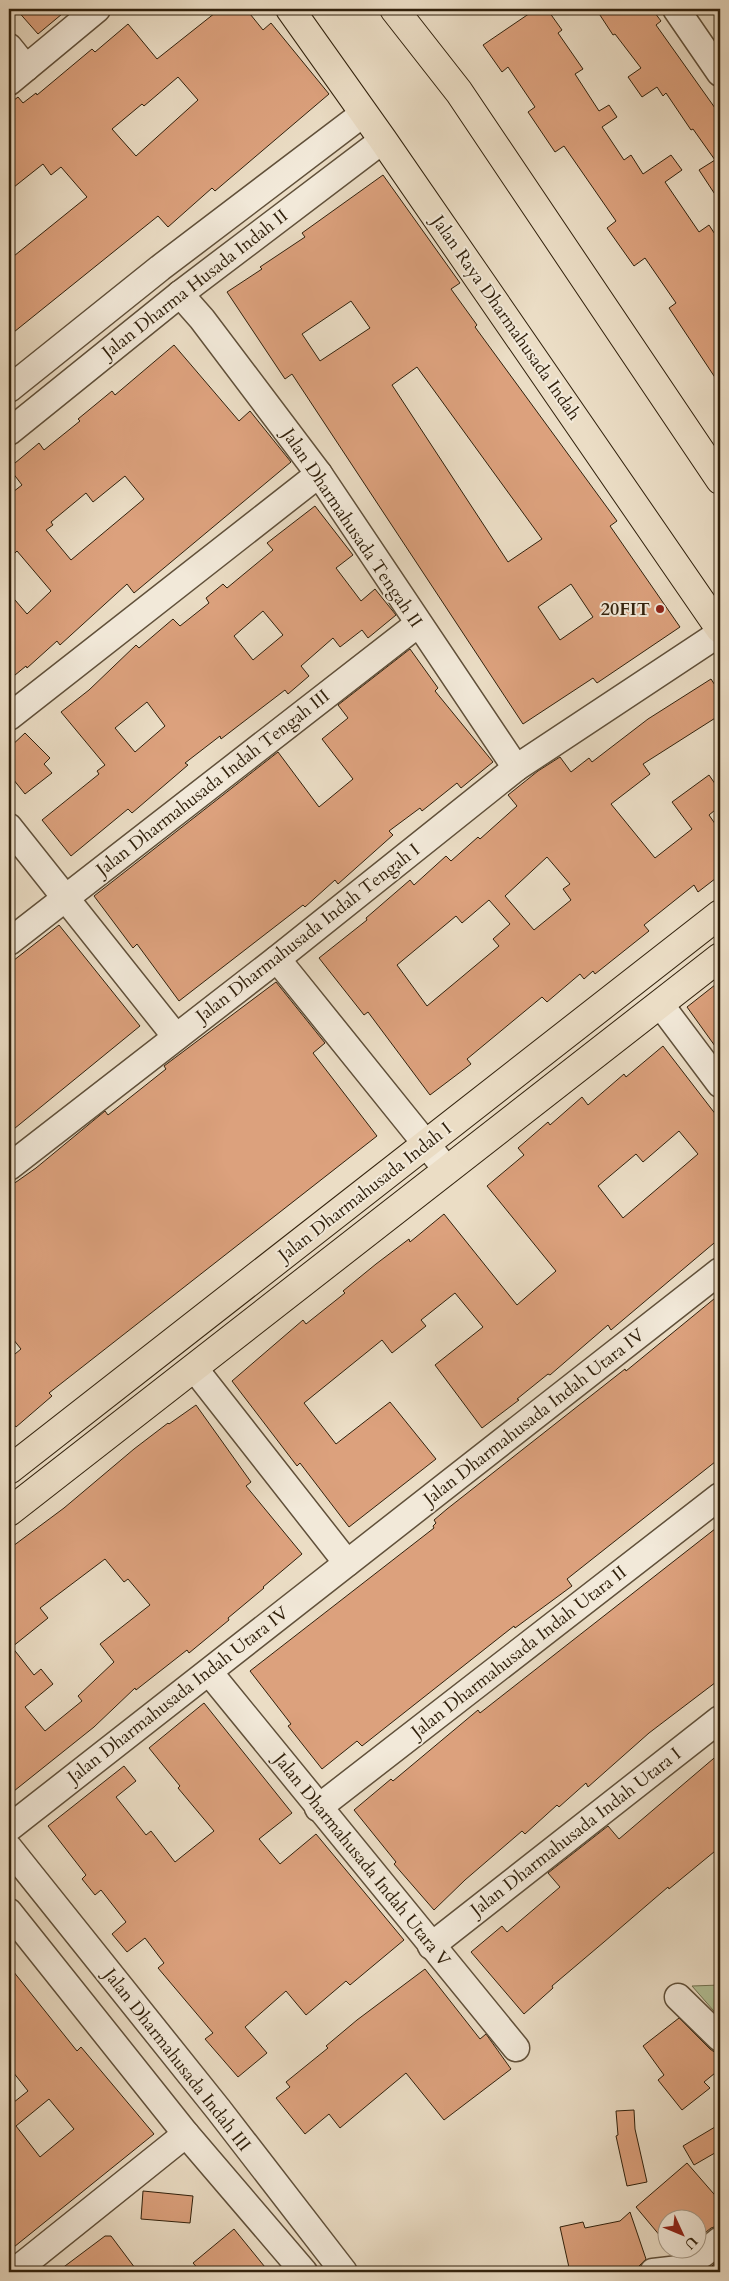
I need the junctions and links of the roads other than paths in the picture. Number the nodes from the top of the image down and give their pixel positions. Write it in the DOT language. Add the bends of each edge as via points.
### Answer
graph roads {
  1 [pos="97,9"];
  2 [pos="290,9"];
  3 [pos="394,9"];
  4 [pos="676,9"];
  5 [pos="9,47"];
  6 [pos="720,73"];
  7 [pos="17,75"];
  8 [pos="364,113"];
  9 [pos="383,140"];
  10 [pos="180,294"];
  11 [pos="9,389"];
  12 [pos="9,432"];
  13 [pos="319,474"];
  14 [pos="720,480"];
  15 [pos="418,624"];
  16 [pos="720,629"];
  17 [pos="720,634"];
  18 [pos="9,717"];
  19 [pos="516,768"];
  20 [pos="9,827"];
  21 [pos="65,898"];
  22 [pos="720,914"];
  23 [pos="9,942"];
  24 [pos="720,957"];
  25 [pos="277,959"];
  26 [pos="660,1004"];
  27 [pos="176,1036"];
  28 [pos="720,1084"];
  29 [pos="426,1145"];
  30 [pos="9,1167"];
  31 [pos="447,1170"];
  32 [pos="720,1271"];
  33 [pos="194,1368"];
  34 [pos="10,1468"];
  35 [pos="720,1496"];
  36 [pos="9,1512"];
  37 [pos="347,1563"];
  38 [pos="209,1672"];
  39 [pos="720,1719"];
  40 [pos="318,1808"];
  41 [pos="9,1828"];
  42 [pos="9,1848"];
  43 [pos="9,1912"];
  44 [pos="431,1946"];
  45 [pos="678,1997"];
  46 [pos="720,2038"];
  47 [pos="516,2048"];
  48 [pos="186,2134"];
  49 [pos="720,2240"];
  50 [pos="14,2272"];
  51 [pos="304,2272"];
  52 [pos="344,2272"];
  53 [pos="653,2272"];
  1 -- 7 [label="street"];
  2 -- 8 [label="main road, Jalan Raya Dharmahusada Indah"];
  3 -- 14 [label="main road" via="459,92"];
  4 -- 6 [label="street"];
  5 -- 7 [label="street"];
  8 -- 9 [label="main road, Jalan Raya Dharmahusada Indah"];
  8 -- 11 [label="street, Jalan Dharma Husada Indah II" via="160,268"];
  9 -- 10 [label="street, Jalan Dharma Husada Indah II"];
  9 -- 16 [label="main road, Jalan Raya Dharmahusada Indah"];
  10 -- 12 [label="street, Jalan Dharma Husada Indah II"];
  10 -- 13 [label="street, Jalan Dharmahusada Tengah II"];
  13 -- 15 [label="street, Jalan Dharmahusada Tengah II"];
  13 -- 18 [label="street"];
  15 -- 19 [label="street, Jalan Dharmahusada Tengah II"];
  15 -- 21 [label="street, Jalan Dharmahusada Indah Tengah III"];
  17 -- 19 [label="street, Jalan Dharmahusada Indah Tengah I"];
  19 -- 25 [label="street, Jalan Dharmahusada Indah Tengah I"];
  20 -- 21 [label="street"];
  21 -- 23 [label="street, Jalan Dharmahusada Indah Tengah III"];
  21 -- 27 [label="street"];
  22 -- 29 [label="main road, Jalan Dharmahusada Indah I"];
  24 -- 26 [label="main road, Jalan Dharmahusada Indah I"];
  25 -- 27 [label="street, Jalan Dharmahusada Indah Tengah I"];
  25 -- 29 [label="street"];
  26 -- 28 [label="street"];
  26 -- 31 [label="main road, Jalan Dharmahusada Indah I"];
  27 -- 30 [label="street, Jalan Dharmahusada Indah Tengah I"];
  29 -- 31 [label="street"];
  29 -- 34 [label="main road, Jalan Dharmahusada Indah I"];
  31 -- 33 [label="main road, Jalan Dharmahusada Indah I"];
  32 -- 37 [label="street, Jalan Dharmahusada Indah Utara IV"];
  33 -- 36 [label="main road, Jalan Dharmahusada Indah I"];
  33 -- 37 [label="street"];
  35 -- 40 [label="street, Jalan Dharmahusada Indah Utara II"];
  37 -- 38 [label="street, Jalan Dharmahusada Indah Utara IV"];
  38 -- 40 [label="street, Jalan Dharmahusada Indah Utara V"];
  38 -- 41 [label="street, Jalan Dharmahusada Indah Utara IV"];
  39 -- 44 [label="street, Jalan Dharmahusada Indah Utara I"];
  40 -- 44 [label="street, Jalan Dharmahusada Indah Utara V"];
  42 -- 52 [label="street, Jalan Dharmahusada Indah III"];
  43 -- 48 [label="street, Jalan Dharmahusada Indah III"];
  44 -- 47 [label="street, Jalan Dharmahusada Indah Utara V"];
  45 -- 46 [label="street"];
  48 -- 50 [label="street"];
  48 -- 51 [label="street, Jalan Dharmahusada Indah III"];
  49 -- 53 [label="street" via="679,2269"];
}
